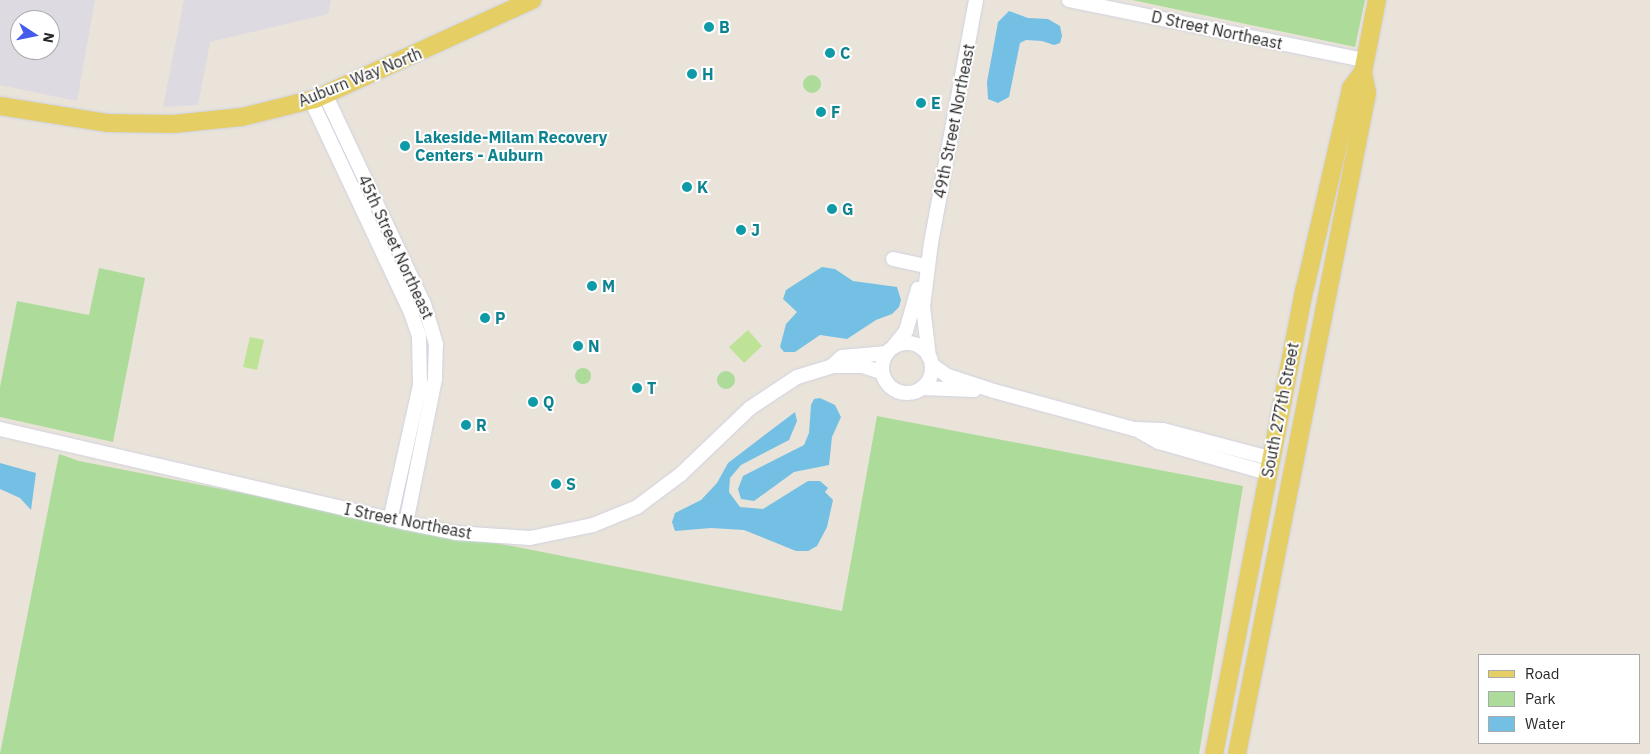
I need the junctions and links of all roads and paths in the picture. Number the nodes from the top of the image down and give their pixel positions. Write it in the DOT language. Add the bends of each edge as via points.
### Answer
graph roads {
  1 [pos="532,0"];
  2 [pos="976,0"];
  3 [pos="1069,0"];
  4 [pos="1377,0"];
  5 [pos="1364,66"];
  6 [pos="318,97"];
  7 [pos="0,106"];
  8 [pos="931,243"];
  9 [pos="893,259"];
  10 [pos="925,266"];
  11 [pos="890,350"];
  12 [pos="930,361"];
  13 [pos="832,366"];
  14 [pos="881,372"];
  15 [pos="922,388"];
  16 [pos="994,391"];
  17 [pos="1304,413"];
  18 [pos="0,429"];
  19 [pos="1270,466"];
  20 [pos="390,520"];
  21 [pos="406,523"];
  22 [pos="1249,694"];
  23 [pos="1221,719"];
  24 [pos="1214,754"];
  25 [pos="1224,754"];
  26 [pos="1238,754"];
  1 -- 6 [label="main road, Auburn Way North"];
  2 -- 8 [label="street, 49th Street Northeast"];
  3 -- 5 [label="street, D Street Northeast"];
  4 -- 5 [label="main road, South 277th Street"];
  5 -- 17 [label="main road, South 277th Street" via="1367,92"];
  5 -- 19 [label="main road, South 277th Street" via="1351,88"];
  6 -- 7 [label="main road, Auburn Way North" via="242,117 173,124 107,123"];
  6 -- 20 [label="street, 45th Street Northeast" via="419,336 420,385"];
  6 -- 21 [label="street, 45th Street Northeast" via="432,323 436,379"];
  8 -- 10 [label="street, 49th Street Northeast"];
  8 -- 12 [label="street, 49th Street Northeast" via="923,307"];
  9 -- 10 [label="street"];
  10 -- 11 [label="street, 49th Street Northeast" via="908,325"];
  11 -- 12 [label="street" via="900,344 917,345"];
  11 -- 13 [label="street, I Street Northeast" via="842,357"];
  11 -- 14 [label="street"];
  12 -- 15 [label="street" via="928,381"];
  12 -- 16 [label="street" via="948,376"];
  13 -- 14 [label="street, I Street Northeast" via="863,366"];
  13 -- 21 [label="street, I Street Northeast" via="797,377 750,408 680,475 637,508 593,525 530,538 456,533"];
  14 -- 15 [label="street" via="886,382 899,392 915,392"];
  15 -- 16 [label="street"];
  16 -- 19 [label="street" via="1134,429 1163,430"];
  17 -- 19 [label="main road" via="1292,444"];
  17 -- 22 [label="main road, South 277th Street"];
  18 -- 20 [label="street, I Street Northeast"];
  19 -- 22 [label="main road" via="1276,482 1243,667"];
  19 -- 23 [label="main road, South 277th Street"];
  20 -- 21 [label="street, I Street Northeast"];
  22 -- 26 [label="main road, South 277th Street"];
  23 -- 24 [label="main road, South 277th Street"];
  23 -- 25 [label="main road"];
}
